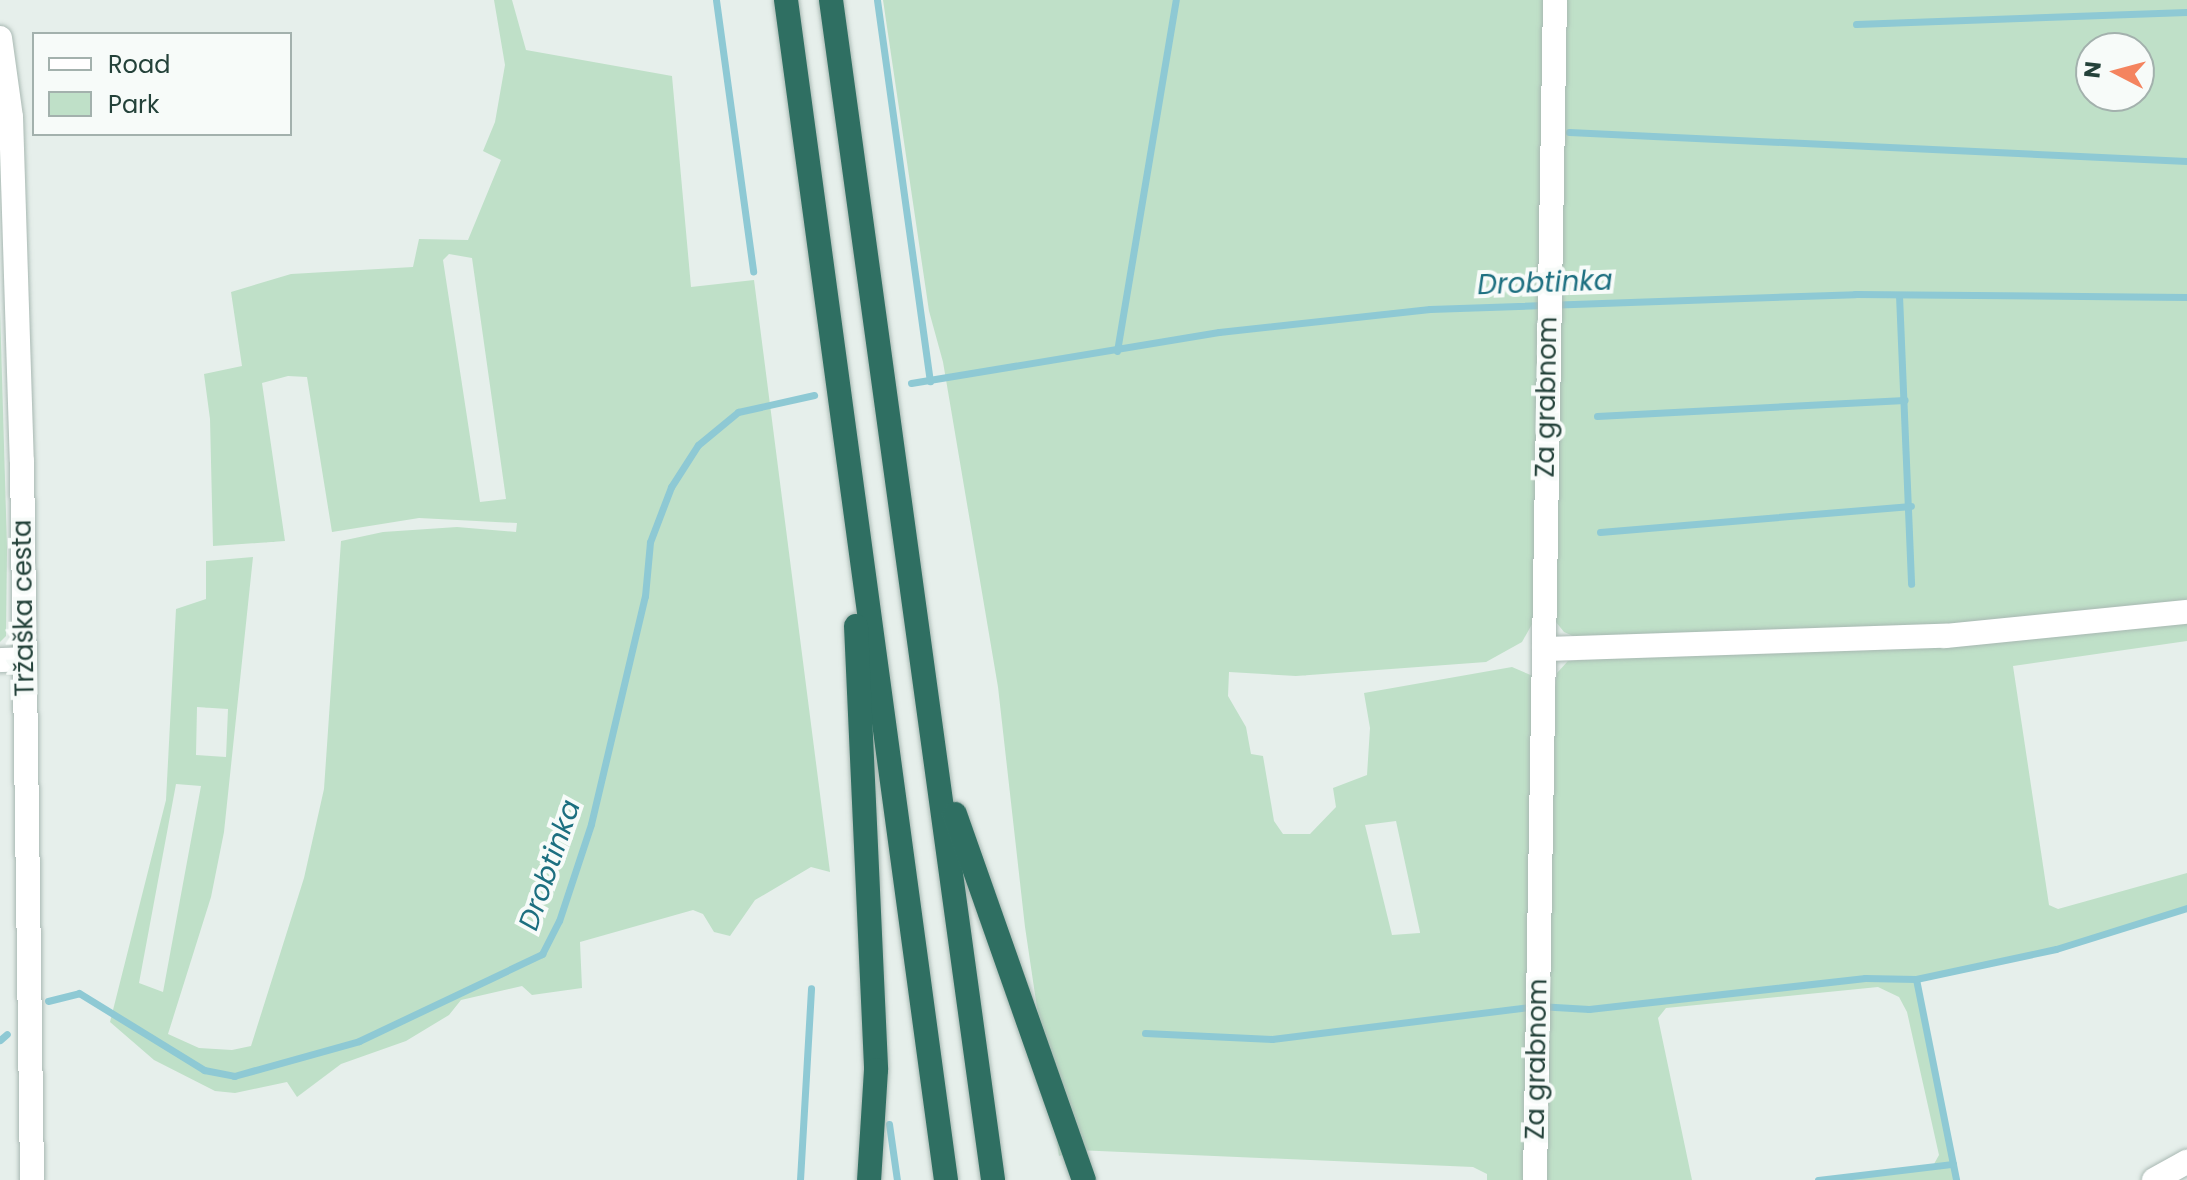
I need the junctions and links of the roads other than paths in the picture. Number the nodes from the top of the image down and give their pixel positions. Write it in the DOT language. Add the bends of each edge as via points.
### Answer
graph roads {
  1 [pos="786,0"];
  2 [pos="831,0"];
  3 [pos="1555,0"];
  4 [pos="0,38"];
  5 [pos="8,288"];
  6 [pos="850,472"];
  7 [pos="2187,612"];
  8 [pos="1544,649"];
  9 [pos="25,659"];
  10 [pos="0,660"];
  11 [pos="933,742"];
  12 [pos="2187,1162"];
  13 [pos="32,1180"];
  14 [pos="869,1180"];
  15 [pos="946,1180"];
  16 [pos="993,1180"];
  17 [pos="1084,1180"];
  18 [pos="1535,1180"];
  19 [pos="2154,1180"];
  1 -- 6 [label="highway"];
  2 -- 11 [label="highway"];
  3 -- 8 [label="street, Za grabnom"];
  4 -- 5 [label="street, Tržaška cesta" via="11,117"];
  5 -- 9 [label="street, Tržaška cesta"];
  6 -- 14 [label="highway" via="876,1070"];
  6 -- 15 [label="highway"];
  7 -- 8 [label="street" via="1945,636"];
  8 -- 18 [label="street, Za grabnom"];
  9 -- 10 [label="street"];
  9 -- 13 [label="street, Tržaška cesta"];
  11 -- 16 [label="highway"];
  11 -- 17 [label="highway" via="997,945"];
  12 -- 19 [label="street"];
}
